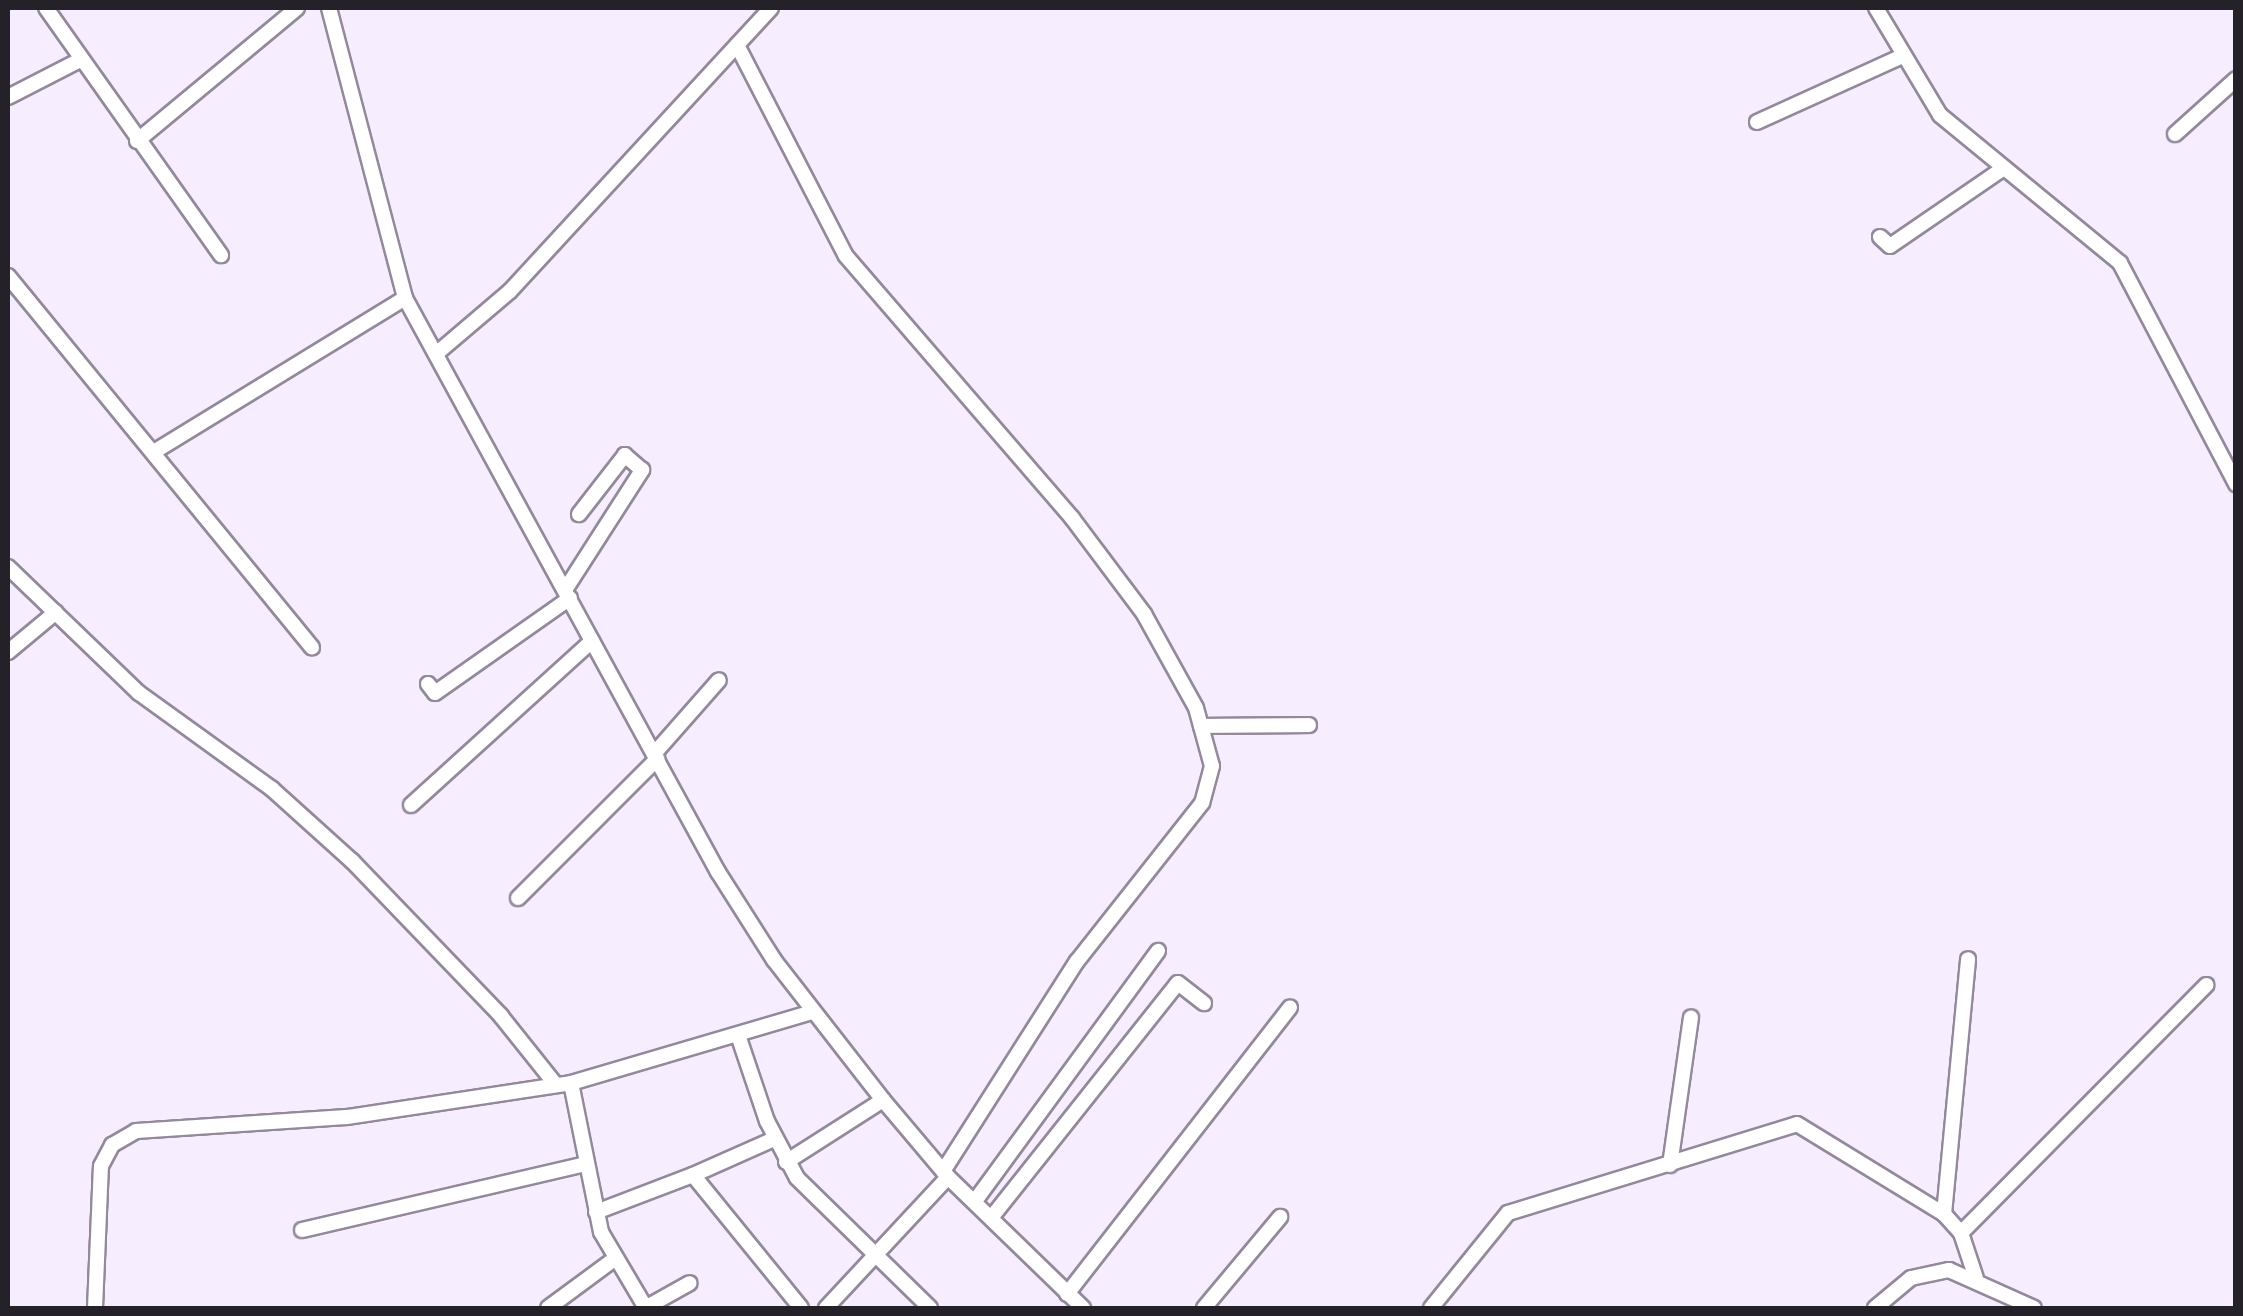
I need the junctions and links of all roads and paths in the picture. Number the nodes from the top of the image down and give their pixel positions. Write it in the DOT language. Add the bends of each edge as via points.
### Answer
graph roads {
  1 [pos="46,8"];
  2 [pos="297,8"];
  3 [pos="328,8"];
  4 [pos="771,8"];
  5 [pos="1876,8"];
  6 [pos="737,46"];
  7 [pos="1900,58"];
  8 [pos="80,60"];
  9 [pos="2236,79"];
  10 [pos="8,97"];
  11 [pos="1756,122"];
  12 [pos="2175,134"];
  13 [pos="138,141"];
  14 [pos="2004,168"];
  15 [pos="1880,237"];
  16 [pos="221,255"];
  17 [pos="8,276"];
  18 [pos="405,298"];
  19 [pos="436,354"];
  20 [pos="157,450"];
  21 [pos="2236,484"];
  22 [pos="580,514"];
  23 [pos="8,569"];
  24 [pos="568,594"];
  25 [pos="56,612"];
  26 [pos="592,640"];
  27 [pos="312,648"];
  28 [pos="8,652"];
  29 [pos="719,680"];
  30 [pos="428,684"];
  31 [pos="1308,725"];
  32 [pos="1201,726"];
  33 [pos="656,756"];
  34 [pos="411,805"];
  35 [pos="518,898"];
  36 [pos="1158,951"];
  37 [pos="1968,959"];
  38 [pos="2206,984"];
  39 [pos="1204,1003"];
  40 [pos="1290,1008"];
  41 [pos="814,1012"];
  42 [pos="1690,1016"];
  43 [pos="738,1035"];
  44 [pos="563,1084"];
  45 [pos="883,1100"];
  46 [pos="774,1139"];
  47 [pos="786,1162"];
  48 [pos="586,1164"];
  49 [pos="1670,1164"];
  50 [pos="946,1174"];
  51 [pos="693,1175"];
  52 [pos="975,1202"];
  53 [pos="596,1212"];
  54 [pos="1944,1214"];
  55 [pos="1280,1217"];
  56 [pos="991,1218"];
  57 [pos="302,1230"];
  58 [pos="1961,1232"];
  59 [pos="872,1257"];
  60 [pos="613,1260"];
  61 [pos="1976,1278"];
  62 [pos="690,1283"];
  63 [pos="1066,1294"];
  64 [pos="95,1308"];
  65 [pos="548,1308"];
  66 [pos="646,1308"];
  67 [pos="801,1308"];
  68 [pos="826,1308"];
  69 [pos="930,1308"];
  70 [pos="1082,1308"];
  71 [pos="1204,1308"];
  72 [pos="1430,1308"];
  73 [pos="1875,1308"];
  74 [pos="2034,1308"];
  1 -- 8 [label="street"];
  2 -- 13 [label="street"];
  3 -- 18 [label="street"];
  4 -- 6 [label="street"];
  5 -- 7 [label="street"];
  6 -- 19 [label="street" via="510,291"];
  6 -- 32 [label="street" via="846,256 1104,558 1174,663"];
  7 -- 11 [label="street"];
  7 -- 14 [label="street" via="1940,115"];
  8 -- 10 [label="street"];
  8 -- 13 [label="street"];
  9 -- 12 [label="street"];
  13 -- 16 [label="street"];
  14 -- 15 [label="street" via="1890,246"];
  14 -- 21 [label="street" via="2120,263"];
  17 -- 20 [label="street"];
  18 -- 19 [label="street"];
  18 -- 20 [label="street"];
  19 -- 24 [label="street"];
  20 -- 27 [label="street"];
  22 -- 24 [label="street" via="625,454 642,470"];
  23 -- 25 [label="street"];
  24 -- 26 [label="street"];
  24 -- 30 [label="street" via="435,693"];
  25 -- 28 [label="street"];
  25 -- 44 [label="street" via="138,693 259,778 352,860"];
  26 -- 33 [label="street"];
  26 -- 34 [label="street"];
  29 -- 33 [label="street"];
  31 -- 32 [label="street"];
  32 -- 50 [label="street" via="1212,787 1078,960"];
  33 -- 35 [label="street"];
  33 -- 41 [label="street" via="746,918"];
  36 -- 52 [label="street"];
  37 -- 54 [label="street"];
  38 -- 58 [label="street"];
  39 -- 56 [label="street" via="1178,983"];
  40 -- 63 [label="street"];
  41 -- 43 [label="street"];
  41 -- 45 [label="street"];
  42 -- 49 [label="street"];
  43 -- 44 [label="street"];
  43 -- 46 [label="street"];
  44 -- 48 [label="street"];
  44 -- 64 [label="street" via="347,1117 136,1131 112,1145 101,1166"];
  45 -- 47 [label="street"];
  45 -- 50 [label="street"];
  46 -- 47 [label="street"];
  46 -- 51 [label="street"];
  47 -- 59 [label="street"];
  48 -- 53 [label="street"];
  48 -- 57 [label="street"];
  49 -- 54 [label="street" via="1797,1124"];
  49 -- 72 [label="street" via="1502,1216"];
  50 -- 52 [label="street"];
  50 -- 59 [label="street"];
  51 -- 53 [label="street"];
  51 -- 67 [label="street"];
  52 -- 56 [label="street"];
  53 -- 60 [label="street"];
  54 -- 58 [label="street"];
  55 -- 71 [label="street"];
  56 -- 63 [label="street"];
  58 -- 61 [label="street"];
  59 -- 68 [label="street"];
  59 -- 69 [label="street"];
  60 -- 65 [label="street"];
  60 -- 66 [label="street"];
  61 -- 73 [label="street" via="1931,1271 1891,1290"];
  61 -- 74 [label="street"];
  62 -- 66 [label="street"];
  63 -- 70 [label="street"];
}
